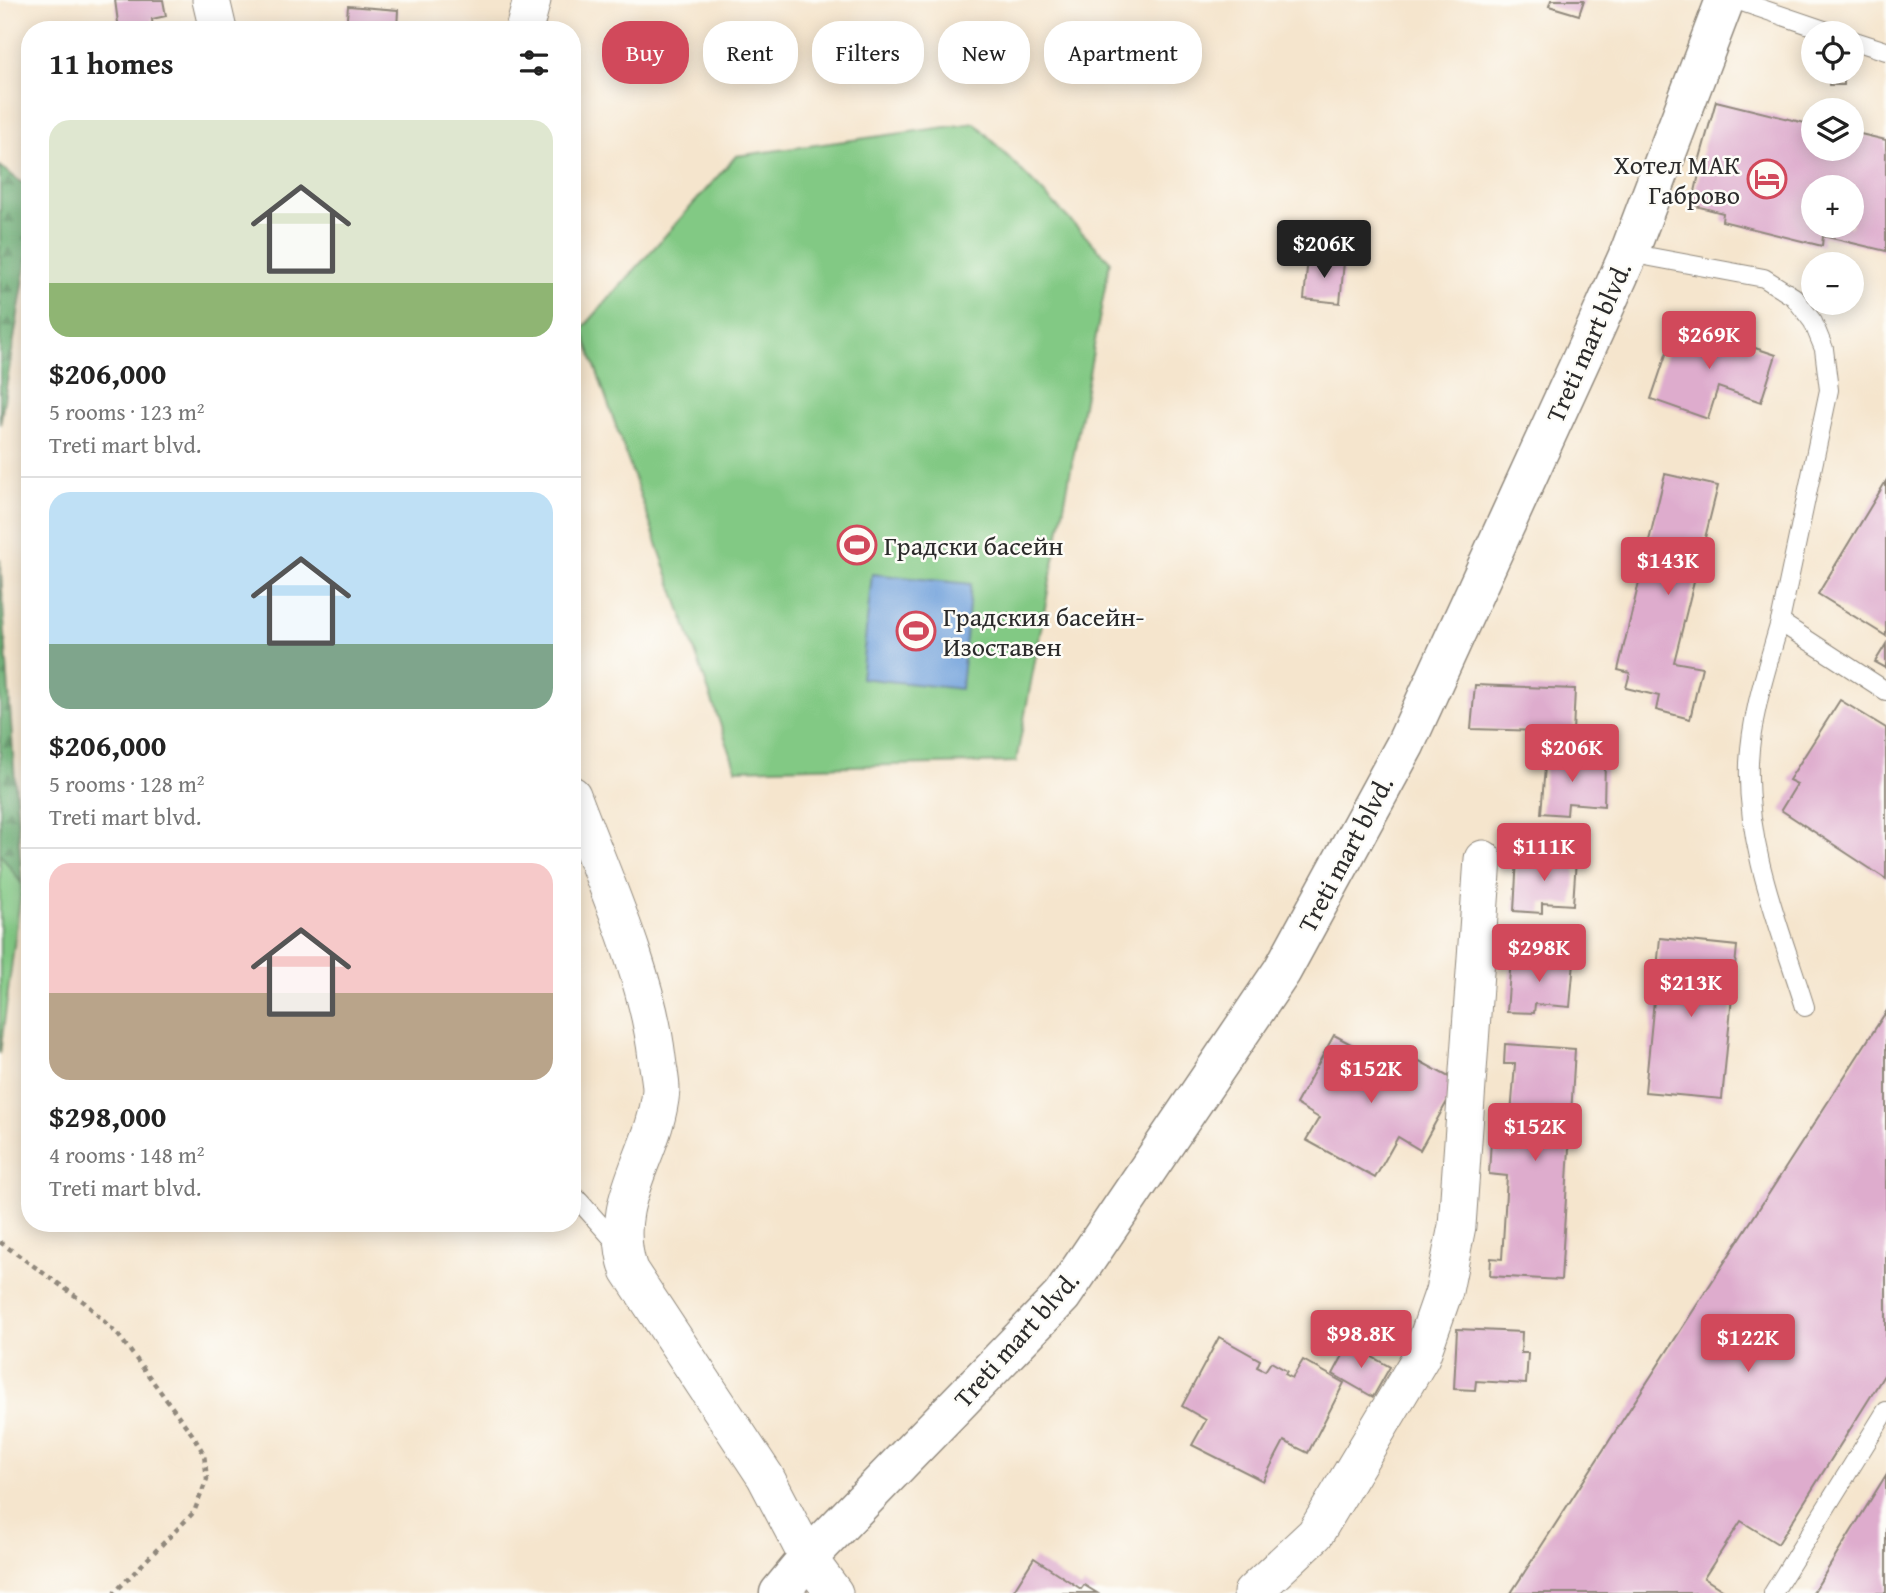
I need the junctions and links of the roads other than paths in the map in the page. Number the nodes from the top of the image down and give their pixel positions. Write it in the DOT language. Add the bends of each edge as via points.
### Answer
graph roads {
  1 [pos="211,0"];
  2 [pos="532,0"];
  3 [pos="1725,0"];
  4 [pos="1736,0"];
  5 [pos="216,21"];
  6 [pos="526,21"];
  7 [pos="1801,22"];
  8 [pos="1864,44"];
  9 [pos="1886,51"];
  10 [pos="1629,253"];
  11 [pos="1780,622"];
  12 [pos="1886,691"];
  13 [pos="581,819"];
  14 [pos="1483,859"];
  15 [pos="1805,1007"];
  16 [pos="581,1203"];
  17 [pos="623,1251"];
  18 [pos="1886,1411"];
  19 [pos="808,1558"];
  20 [pos="779,1593"];
  21 [pos="834,1593"];
  22 [pos="1252,1593"];
  23 [pos="1773,1593"];
  1 -- 5 [label="street"];
  2 -- 6 [label="street"];
  3 -- 10 [label="street, Treti mart blvd."];
  4 -- 7 [label="lane"];
  8 -- 9 [label="lane"];
  10 -- 11 [label="lane" via="1764,278 1794,297 1813,321 1824,349 1829,390"];
  10 -- 19 [label="street, Treti mart blvd." via="1405,745 1282,971 1062,1296"];
  11 -- 12 [label="lane"];
  11 -- 15 [label="lane" via="1759,698 1749,760 1749,797 1756,849"];
  13 -- 17 [label="street" via="636,965 653,1028 661,1089 622,1214"];
  14 -- 22 [label="street" via="1457,1226 1444,1291 1422,1357 1315,1534"];
  16 -- 17 [label="lane"];
  17 -- 19 [label="street" via="629,1270 765,1476"];
  18 -- 23 [label="lane"];
  19 -- 20 [label="street, Treti mart blvd."];
  19 -- 21 [label="street"];
}
